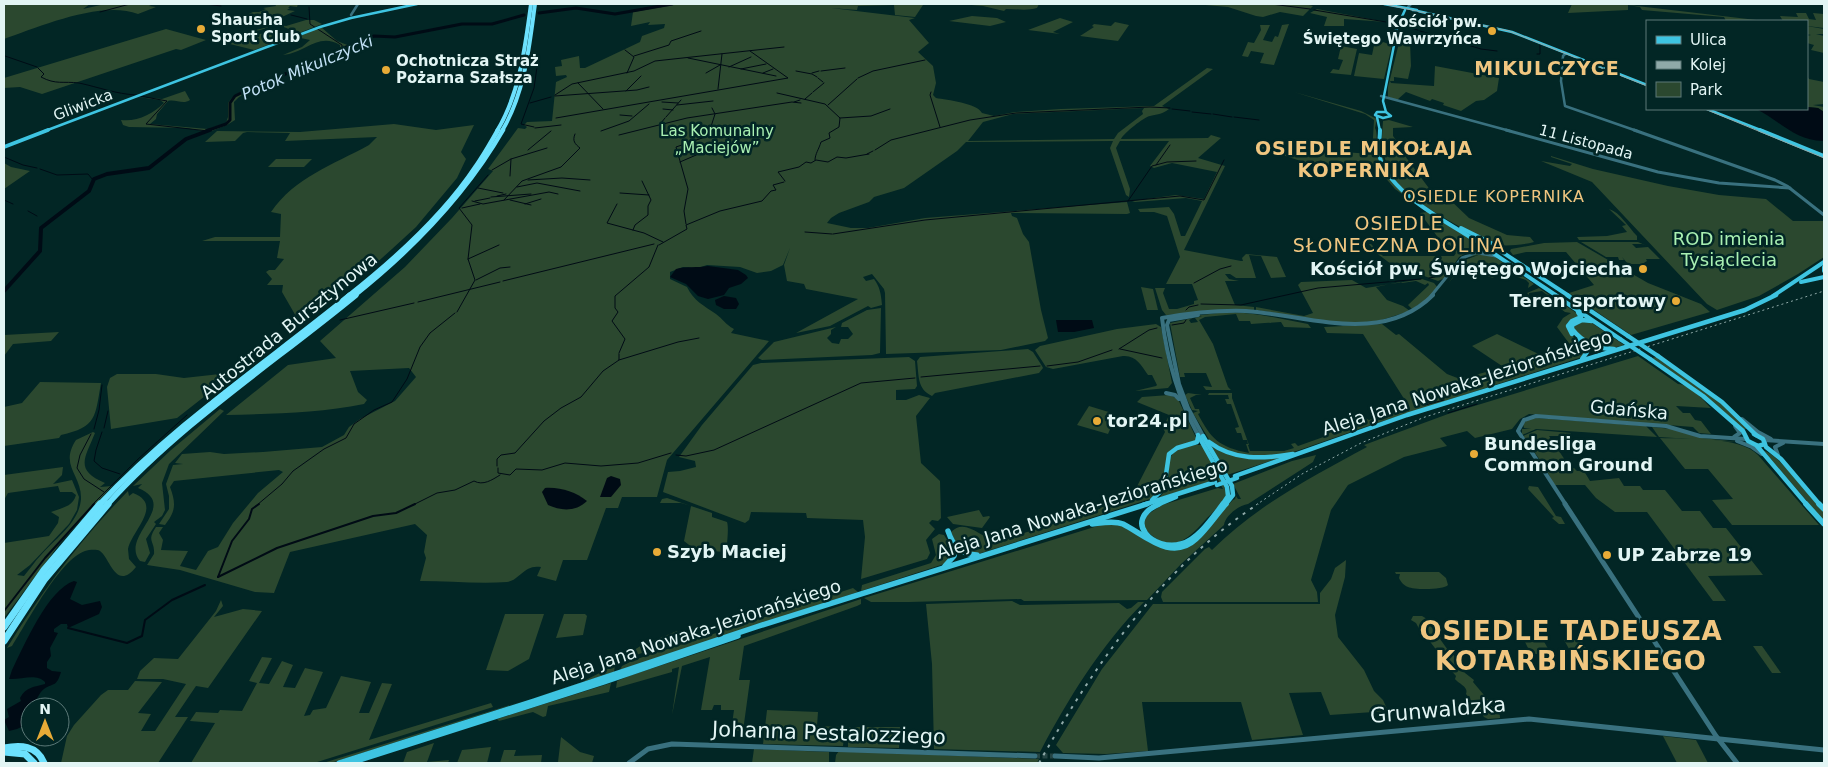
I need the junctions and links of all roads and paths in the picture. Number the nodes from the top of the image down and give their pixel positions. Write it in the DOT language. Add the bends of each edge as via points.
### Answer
graph roads {
  1 [pos="358,4"];
  2 [pos="417,4"];
  3 [pos="421,4"];
  4 [pos="531,4"];
  5 [pos="535,4"];
  6 [pos="1384,4"];
  7 [pos="1392,6"];
  8 [pos="1409,8"];
  9 [pos="383,11"];
  10 [pos="1403,14"];
  11 [pos="353,15"];
  12 [pos="1402,19"];
  13 [pos="1566,53"];
  14 [pos="1646,85"];
  15 [pos="1382,96"];
  16 [pos="1564,105"];
  17 [pos="1709,110"];
  18 [pos="1378,112"];
  19 [pos="1386,112"];
  20 [pos="1377,116"];
  21 [pos="1384,118"];
  22 [pos="1380,122"];
  23 [pos="4,147"];
  24 [pos="1824,156"];
  25 [pos="1775,180"];
  26 [pos="1790,188"];
  27 [pos="1824,215"];
  28 [pos="1439,216"];
  29 [pos="1473,239"];
  30 [pos="1495,245"];
  31 [pos="1486,249"];
  32 [pos="1502,252"];
  33 [pos="1471,253"];
  34 [pos="1493,253"];
  35 [pos="1501,258"];
  36 [pos="1824,265"];
  37 [pos="1824,271"];
  38 [pos="1824,277"];
  39 [pos="1801,282"];
  40 [pos="361,287"];
  41 [pos="1574,308"];
  42 [pos="1217,312"];
  43 [pos="1162,319"];
  44 [pos="1172,319"];
  45 [pos="1596,323"];
  46 [pos="1628,347"];
  47 [pos="1576,363"];
  48 [pos="1177,392"];
  49 [pos="1166,393"];
  50 [pos="1180,400"];
  51 [pos="1741,418"];
  52 [pos="1729,419"];
  53 [pos="1198,427"];
  54 [pos="1756,435"];
  55 [pos="1201,436"];
  56 [pos="1746,437"];
  57 [pos="1725,438"];
  58 [pos="1765,442"];
  59 [pos="1785,442"];
  60 [pos="1194,444"];
  61 [pos="1754,444"];
  62 [pos="1824,444"];
  63 [pos="1203,445"];
  64 [pos="1212,450"];
  65 [pos="1308,451"];
  66 [pos="1781,459"];
  67 [pos="1768,460"];
  68 [pos="1236,477"];
  69 [pos="1216,484"];
  70 [pos="1176,497"];
  71 [pos="1137,506"];
  72 [pos="1824,509"];
  73 [pos="1092,524"];
  74 [pos="1824,524"];
  75 [pos="946,532"];
  76 [pos="955,546"];
  77 [pos="991,553"];
  78 [pos="942,568"];
  79 [pos="4,627"];
  80 [pos="4,641"];
  81 [pos="629,672"];
  82 [pos="604,680"];
  83 [pos="1718,738"];
  84 [pos="4,748"];
  85 [pos="1824,750"];
  86 [pos="4,752"];
  87 [pos="1035,756"];
  88 [pos="1055,756"];
  89 [pos="34,763"];
  90 [pos="44,763"];
  91 [pos="339,763"];
  92 [pos="350,763"];
  93 [pos="629,763"];
  94 [pos="1737,763"];
  1 -- 11 [label="street"];
  2 -- 9 [label="main road"];
  3 -- 9 [label="main road"];
  4 -- 40 [label="highway, Autostrada Bursztynowa" via="516,89 491,142 439,210"];
  5 -- 40 [label="highway, Autostrada Bursztynowa" via="522,83 496,143 449,205 414,242"];
  6 -- 7 [label="main road"];
  7 -- 8 [label="main road"];
  7 -- 10 [label="main road" via="1402,9"];
  8 -- 10 [label="main road"];
  8 -- 12 [label="main road"];
  8 -- 13 [label="main road" via="1502,29"];
  9 -- 11 [label="main road, Gliwicka"];
  10 -- 12 [label="main road"];
  11 -- 23 [label="main road, Gliwicka"];
  12 -- 15 [label="main road"];
  13 -- 14 [label="main road"];
  13 -- 16 [label="street" via="1561,78"];
  15 -- 18 [label="main road"];
  15 -- 19 [label="main road"];
  15 -- 26 [label="street, 11 Listopada" via="1658,172 1731,184"];
  16 -- 25 [label="street"];
  17 -- 24 [label="main road"];
  18 -- 19 [label="main road"];
  18 -- 20 [label="main road"];
  19 -- 21 [label="main road" via="1391,116"];
  20 -- 21 [label="main road"];
  20 -- 22 [label="main road"];
  21 -- 22 [label="main road"];
  22 -- 28 [label="main road" via="1378,149 1385,169 1405,192"];
  25 -- 26 [label="street"];
  26 -- 27 [label="street"];
  28 -- 29 [label="main road"];
  28 -- 30 [label="main road"];
  29 -- 31 [label="main road"];
  29 -- 33 [label="street" via="1478,247"];
  30 -- 31 [label="main road"];
  30 -- 32 [label="main road"];
  31 -- 33 [label="street"];
  31 -- 34 [label="main road"];
  32 -- 34 [label="main road"];
  32 -- 51 [label="main road, bridge" via="1658,356"];
  33 -- 35 [label="street"];
  33 -- 42 [label="street" via="1459,261 1428,302 1389,320 1331,324 1260,313"];
  34 -- 35 [label="main road"];
  35 -- 41 [label="main road"];
  36 -- 37 [label="main road"];
  36 -- 39 [label="main road, Aleja Jana Nowaka-Jeziorańskiego"];
  36 -- 46 [label="main road, Aleja Jana Nowaka-Jeziorańskiego" via="1754,306"];
  38 -- 39 [label="main road"];
  39 -- 68 [label="main road, Aleja Jana Nowaka-Jeziorańskiego" via="1779,297 1748,311 1396,421"];
  40 -- 79 [label="highway, Autostrada Bursztynowa" via="193,417 135,468 61,549"];
  40 -- 80 [label="highway, Autostrada Bursztynowa" via="142,468 69,549"];
  41 -- 45 [label="main road"];
  41 -- 47 [label="main road" via="1581,316 1569,323 1568,329 1587,352"];
  42 -- 43 [label="street"];
  42 -- 44 [label="street"];
  43 -- 48 [label="street"];
  44 -- 53 [label="street" via="1166,322 1174,366"];
  45 -- 46 [label="main road" via="1582,320 1572,324 1572,329 1593,346"];
  45 -- 52 [label="main road, bridge" via="1703,396"];
  46 -- 47 [label="main road, Aleja Jana Nowaka-Jeziorańskiego"];
  47 -- 65 [label="main road, Aleja Jana Nowaka-Jeziorańskiego" via="1390,421"];
  48 -- 50 [label="street"];
  48 -- 53 [label="street"];
  49 -- 50 [label="street"];
  50 -- 55 [label="street"];
  51 -- 54 [label="main road"];
  51 -- 59 [label="street" via="1761,435"];
  52 -- 56 [label="main road"];
  52 -- 57 [label="street" via="1740,433"];
  53 -- 55 [label="street"];
  54 -- 56 [label="main road"];
  54 -- 58 [label="main road"];
  55 -- 60 [label="main road"];
  55 -- 63 [label="main road"];
  55 -- 64 [label="main road"];
  55 -- 65 [label="main road" via="1218,449 1238,456"];
  56 -- 57 [label="street, Gdańska"];
  56 -- 61 [label="main road"];
  57 -- 67 [label="street" via="1745,443"];
  57 -- 83 [label="street, Gdańska" via="1700,436 1666,426 1536,416 1524,420 1518,432"];
  58 -- 59 [label="street"];
  58 -- 61 [label="main road" via="1761,446"];
  58 -- 66 [label="main road"];
  59 -- 62 [label="street"];
  59 -- 66 [label="street" via="1775,447"];
  60 -- 63 [label="main road"];
  60 -- 71 [label="main road" via="1177,448 1170,454 1164,490 1158,497"];
  61 -- 67 [label="main road"];
  63 -- 64 [label="main road"];
  63 -- 70 [label="main road" via="1227,487 1228,496 1191,538 1180,544 1165,544 1148,536 1141,520 1149,509"];
  64 -- 73 [label="main road" via="1232,486 1233,495 1191,544 1166,548 1121,523"];
  65 -- 68 [label="main road, Aleja Jana Nowaka-Jeziorańskiego"];
  66 -- 72 [label="main road"];
  67 -- 74 [label="main road"];
  68 -- 69 [label="main road, Aleja Jana Nowaka-Jeziorańskiego, bridge"];
  69 -- 70 [label="main road, Aleja Jana Nowaka-Jeziorańskiego"];
  69 -- 71 [label="main road, Aleja Jana Nowaka-Jeziorańskiego"];
  70 -- 73 [label="main road, Aleja Jana Nowaka-Jeziorańskiego"];
  71 -- 77 [label="main road, Aleja Jana Nowaka-Jeziorańskiego"];
  73 -- 81 [label="main road, Aleja Jana Nowaka-Jeziorańskiego"];
  75 -- 76 [label="main road"];
  76 -- 77 [label="main road" via="968,555"];
  76 -- 78 [label="main road" via="953,559"];
  77 -- 78 [label="main road, Aleja Jana Nowaka-Jeziorańskiego"];
  78 -- 81 [label="main road, Aleja Jana Nowaka-Jeziorańskiego" via="756,627"];
  81 -- 82 [label="main road, Aleja Jana Nowaka-Jeziorańskiego"];
  82 -- 91 [label="main road, Aleja Jana Nowaka-Jeziorańskiego"];
  82 -- 92 [label="main road, Aleja Jana Nowaka-Jeziorańskiego"];
  83 -- 85 [label="street, Grunwaldzka"];
  83 -- 88 [label="street, Grunwaldzka" via="1523,719 1099,758"];
  83 -- 94 [label="street"];
  84 -- 90 [label="highway" via="32,748"];
  86 -- 89 [label="highway" via="24,754"];
  87 -- 93 [label="street, Johanna Pestalozziego" via="672,744 644,751"];
}
